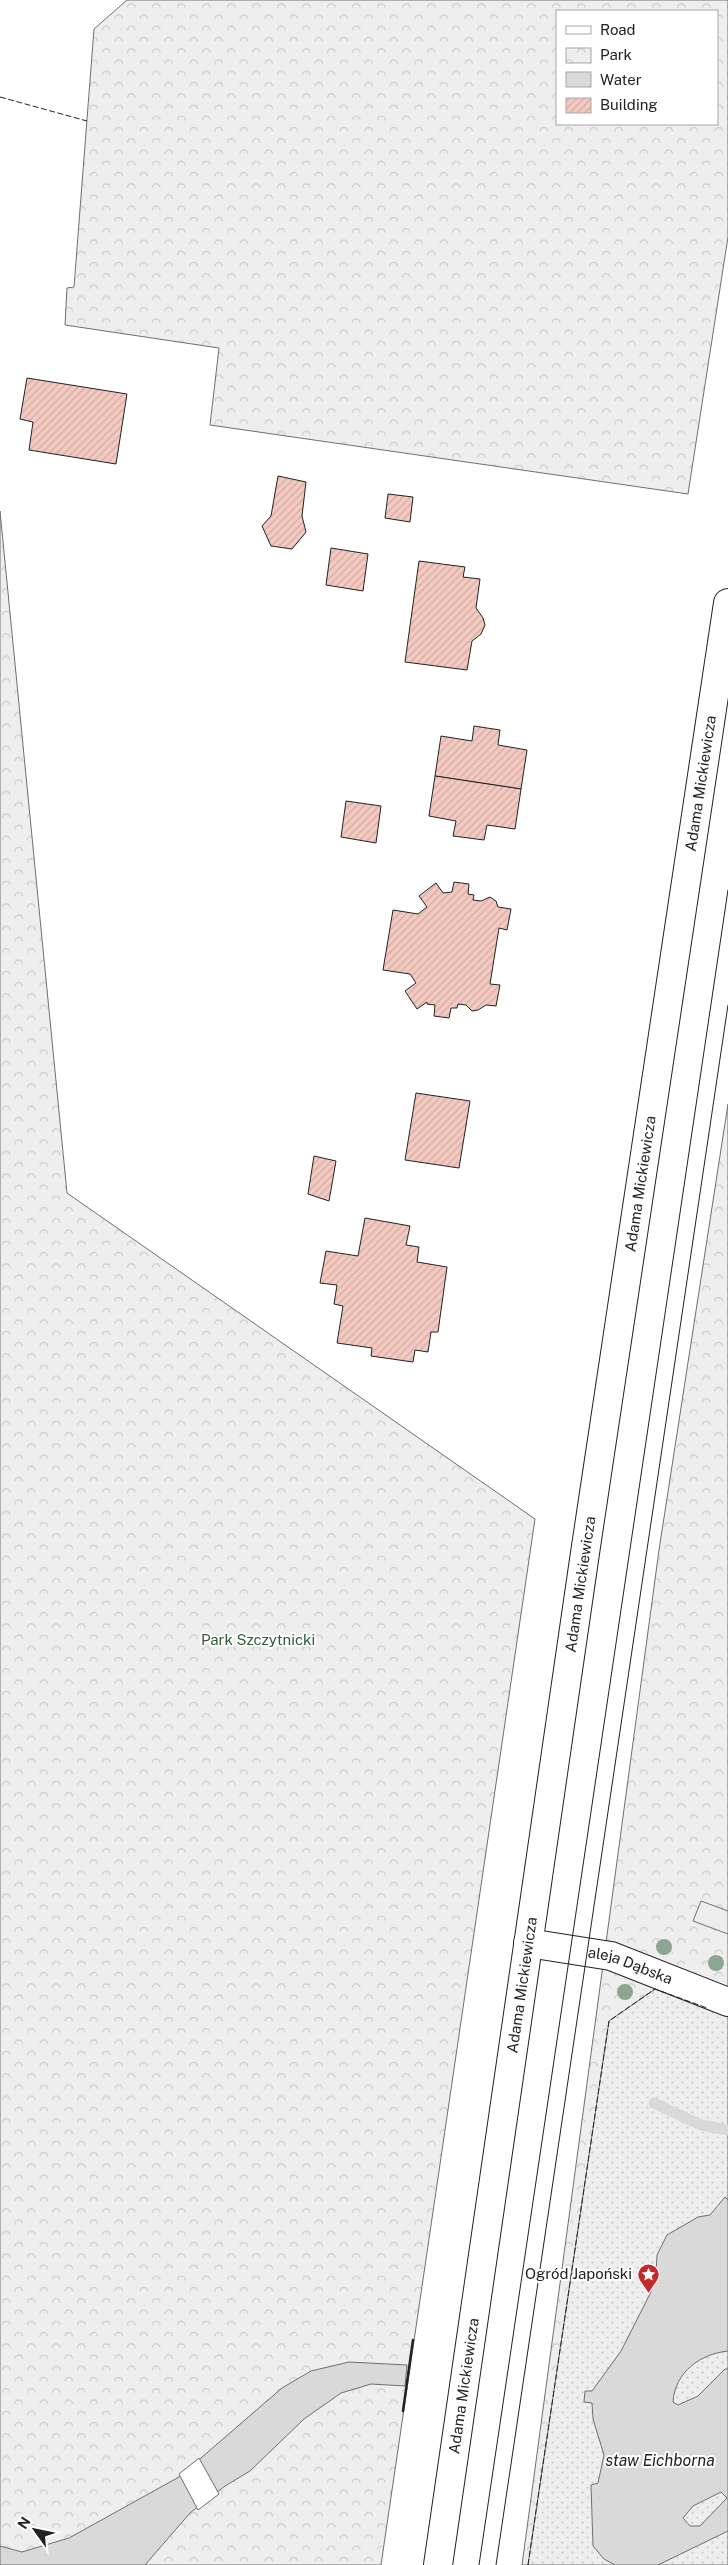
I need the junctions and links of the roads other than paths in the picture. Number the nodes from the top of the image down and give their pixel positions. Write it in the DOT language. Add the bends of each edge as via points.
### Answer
graph roads {
  1 [pos="728,603"];
  2 [pos="528,1943"];
  3 [pos="728,2002"];
  4 [pos="438,2565"];
  1 -- 2 [label="main road, Adama Mickiewicza"];
  2 -- 3 [label="main road, aleja Dąbska" via="611,1956"];
  2 -- 4 [label="main road, Adama Mickiewicza"];
}
